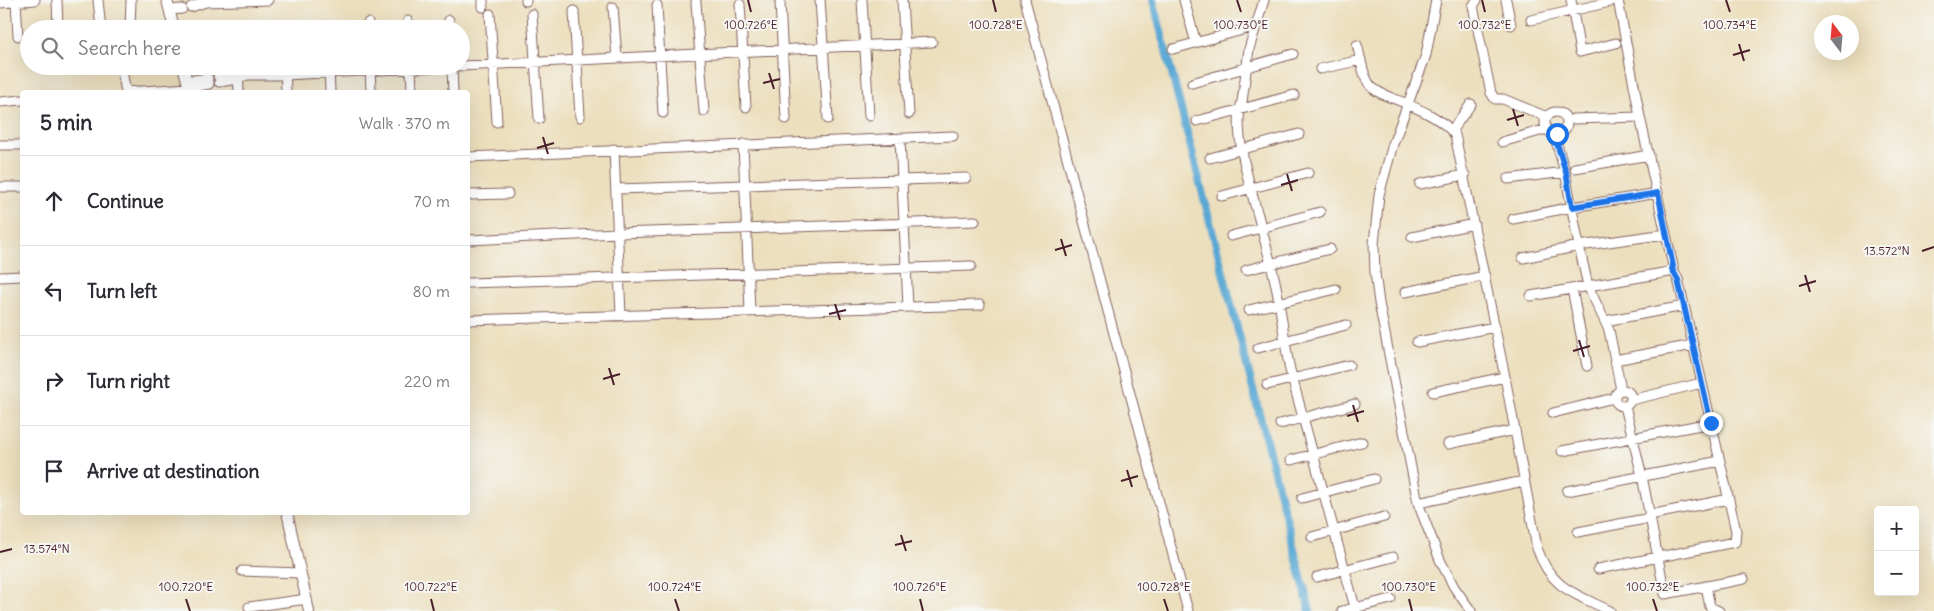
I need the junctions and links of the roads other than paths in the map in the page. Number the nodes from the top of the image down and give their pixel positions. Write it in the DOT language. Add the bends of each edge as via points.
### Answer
graph roads {
  1 [pos="35,0"];
  2 [pos="57,0"];
  3 [pos="98,0"];
  4 [pos="131,0"];
  5 [pos="268,0"];
  6 [pos="820,0"];
  7 [pos="862,0"];
  8 [pos="902,0"];
  9 [pos="1025,0"];
  10 [pos="1184,0"];
  11 [pos="1264,0"];
  12 [pos="1436,0"];
  13 [pos="1477,0"];
  14 [pos="1506,0"];
  15 [pos="1571,0"];
  16 [pos="244,1"];
  17 [pos="1614,1"];
  18 [pos="16,2"];
  19 [pos="696,2"];
  20 [pos="780,2"];
  21 [pos="0,3"];
  22 [pos="196,4"];
  23 [pos="740,4"];
  24 [pos="168,5"];
  25 [pos="657,5"];
  26 [pos="613,7"];
  27 [pos="1573,11"];
  28 [pos="574,12"];
  29 [pos="490,14"];
  30 [pos="532,14"];
  31 [pos="58,20"];
  32 [pos="100,20"];
  33 [pos="130,20"];
  34 [pos="172,20"];
  35 [pos="1531,20"];
  36 [pos="1511,25"];
  37 [pos="1257,26"];
  38 [pos="18,36"];
  39 [pos="932,42"];
  40 [pos="905,43"];
  41 [pos="1196,43"];
  42 [pos="1616,43"];
  43 [pos="865,45"];
  44 [pos="1358,45"];
  45 [pos="823,48"];
  46 [pos="1173,48"];
  47 [pos="783,50"];
  48 [pos="742,52"];
  49 [pos="700,54"];
  50 [pos="1293,54"];
  51 [pos="660,56"];
  52 [pos="617,58"];
  53 [pos="576,60"];
  54 [pos="1362,60"];
  55 [pos="536,62"];
  56 [pos="494,64"];
  57 [pos="470,65"];
  58 [pos="1247,68"];
  59 [pos="1320,69"];
  60 [pos="123,75"];
  61 [pos="232,75"];
  62 [pos="240,75"];
  63 [pos="285,75"];
  64 [pos="329,75"];
  65 [pos="370,75"];
  66 [pos="411,75"];
  67 [pos="452,75"];
  68 [pos="1192,83"];
  69 [pos="188,87"];
  70 [pos="126,90"];
  71 [pos="151,90"];
  72 [pos="239,90"];
  73 [pos="286,90"];
  74 [pos="330,90"];
  75 [pos="371,90"];
  76 [pos="412,90"];
  77 [pos="453,90"];
  78 [pos="1294,95"];
  79 [pos="20,100"];
  80 [pos="0,102"];
  81 [pos="1470,104"];
  82 [pos="1409,105"];
  83 [pos="746,107"];
  84 [pos="1239,110"];
  85 [pos="704,111"];
  86 [pos="663,113"];
  87 [pos="909,114"];
  88 [pos="869,116"];
  89 [pos="580,117"];
  90 [pos="1547,117"];
  91 [pos="1640,117"];
  92 [pos="539,119"];
  93 [pos="786,119"];
  94 [pos="828,119"];
  95 [pos="1573,119"];
  96 [pos="1197,121"];
  97 [pos="497,122"];
  98 [pos="1452,130"];
  99 [pos="1551,131"];
  100 [pos="1299,134"];
  101 [pos="953,136"];
  102 [pos="900,138"];
  103 [pos="1502,142"];
  104 [pos="743,144"];
  105 [pos="0,145"];
  106 [pos="20,146"];
  107 [pos="614,149"];
  108 [pos="1242,149"];
  109 [pos="1649,155"];
  110 [pos="470,157"];
  111 [pos="1210,158"];
  112 [pos="1575,168"];
  113 [pos="1566,172"];
  114 [pos="1308,173"];
  115 [pos="1464,175"];
  116 [pos="966,178"];
  117 [pos="1508,179"];
  118 [pos="902,180"];
  119 [pos="1420,184"];
  120 [pos="745,185"];
  121 [pos="20,186"];
  122 [pos="0,187"];
  123 [pos="616,189"];
  124 [pos="1250,189"];
  125 [pos="1658,193"];
  126 [pos="508,194"];
  127 [pos="470,195"];
  128 [pos="1222,196"];
  129 [pos="1572,207"];
  130 [pos="1320,212"];
  131 [pos="1512,219"];
  132 [pos="975,221"];
  133 [pos="904,224"];
  134 [pos="1474,224"];
  135 [pos="1262,228"];
  136 [pos="746,229"];
  137 [pos="618,233"];
  138 [pos="1666,234"];
  139 [pos="1231,236"];
  140 [pos="1412,237"];
  141 [pos="470,240"];
  142 [pos="1579,246"];
  143 [pos="1330,249"];
  144 [pos="1523,258"];
  145 [pos="1271,264"];
  146 [pos="971,266"];
  147 [pos="906,268"];
  148 [pos="1672,269"];
  149 [pos="1246,270"];
  150 [pos="748,274"];
  151 [pos="20,276"];
  152 [pos="1484,276"];
  153 [pos="0,277"];
  154 [pos="619,278"];
  155 [pos="470,283"];
  156 [pos="1588,286"];
  157 [pos="1572,288"];
  158 [pos="1336,289"];
  159 [pos="1405,292"];
  160 [pos="1531,296"];
  161 [pos="1280,302"];
  162 [pos="980,305"];
  163 [pos="1684,306"];
  164 [pos="908,307"];
  165 [pos="1249,310"];
  166 [pos="750,312"];
  167 [pos="621,316"];
  168 [pos="470,320"];
  169 [pos="1605,321"];
  170 [pos="1346,325"];
  171 [pos="1495,327"];
  172 [pos="1284,340"];
  173 [pos="1418,342"];
  174 [pos="1693,345"];
  175 [pos="1258,348"];
  176 [pos="1615,360"];
  177 [pos="1348,365"];
  178 [pos="1587,366"];
  179 [pos="1505,377"];
  180 [pos="1293,378"];
  181 [pos="1702,383"];
  182 [pos="1267,384"];
  183 [pos="1621,390"];
  184 [pos="1433,392"];
  185 [pos="1614,398"];
  186 [pos="1628,403"];
  187 [pos="1355,404"];
  188 [pos="1552,413"];
  189 [pos="1304,418"];
  190 [pos="1711,423"];
  191 [pos="1280,424"];
  192 [pos="1515,430"];
  193 [pos="1634,438"];
  194 [pos="1362,442"];
  195 [pos="1448,444"];
  196 [pos="1562,451"];
  197 [pos="1314,454"];
  198 [pos="1291,460"];
  199 [pos="1720,460"];
  200 [pos="1642,476"];
  201 [pos="1374,479"];
  202 [pos="1524,481"];
  203 [pos="1567,490"];
  204 [pos="1324,492"];
  205 [pos="1302,498"];
  206 [pos="1729,499"];
  207 [pos="1418,503"];
  208 [pos="288,515"];
  209 [pos="1650,516"];
  210 [pos="1384,517"];
  211 [pos="1335,530"];
  212 [pos="1578,532"];
  213 [pos="1312,536"];
  214 [pos="1392,557"];
  215 [pos="1658,558"];
  216 [pos="1345,569"];
  217 [pos="1598,569"];
  218 [pos="242,571"];
  219 [pos="301,573"];
  220 [pos="1317,577"];
  221 [pos="1744,579"];
  222 [pos="1706,586"];
  223 [pos="306,599"];
  224 [pos="1391,599"];
  225 [pos="249,607"];
  226 [pos="1356,609"];
  227 [pos="309,611"];
  228 [pos="1188,611"];
  229 [pos="1342,611"];
  230 [pos="1471,611"];
  231 [pos="1610,611"];
  232 [pos="1719,611"];
  1 -- 18 [label="street"];
  2 -- 31 [label="street"];
  3 -- 32 [label="street"];
  4 -- 33 [label="street"];
  5 -- 16 [label="street"];
  6 -- 45 [label="street"];
  7 -- 43 [label="street"];
  8 -- 40 [label="street"];
  9 -- 228 [label="street"];
  10 -- 41 [label="street"];
  11 -- 37 [label="street"];
  12 -- 82 [label="street" via="1426,55"];
  13 -- 90 [label="street" via="1473,6 1491,93 1495,99"];
  14 -- 36 [label="street"];
  15 -- 27 [label="street"];
  16 -- 22 [label="street"];
  17 -- 27 [label="street"];
  17 -- 91 [label="street"];
  18 -- 21 [label="street"];
  18 -- 38 [label="street"];
  19 -- 49 [label="street"];
  20 -- 47 [label="street"];
  22 -- 24 [label="street"];
  23 -- 48 [label="street"];
  24 -- 34 [label="street"];
  25 -- 51 [label="street"];
  26 -- 52 [label="street"];
  27 -- 35 [label="street"];
  27 -- 42 [label="street" via="1580,52"];
  28 -- 53 [label="street"];
  29 -- 56 [label="street"];
  30 -- 55 [label="street"];
  37 -- 41 [label="street"];
  37 -- 58 [label="street"];
  39 -- 40 [label="street"];
  40 -- 43 [label="street"];
  40 -- 87 [label="street"];
  41 -- 46 [label="street"];
  43 -- 45 [label="street"];
  43 -- 88 [label="street"];
  44 -- 54 [label="street"];
  45 -- 47 [label="street"];
  45 -- 94 [label="street"];
  47 -- 48 [label="street"];
  47 -- 93 [label="street"];
  48 -- 49 [label="street"];
  48 -- 83 [label="street"];
  49 -- 51 [label="street"];
  49 -- 85 [label="street"];
  50 -- 58 [label="street"];
  51 -- 52 [label="street"];
  51 -- 86 [label="street"];
  52 -- 53 [label="street"];
  53 -- 55 [label="street"];
  53 -- 89 [label="street"];
  54 -- 59 [label="street"];
  54 -- 82 [label="street" via="1370,86 1378,93"];
  55 -- 56 [label="street"];
  55 -- 92 [label="street"];
  56 -- 57 [label="street"];
  56 -- 97 [label="street"];
  58 -- 68 [label="street"];
  58 -- 84 [label="street"];
  60 -- 70 [label="street"];
  61 -- 69 [label="street"];
  62 -- 72 [label="street"];
  63 -- 73 [label="street"];
  64 -- 74 [label="street"];
  65 -- 75 [label="street"];
  66 -- 76 [label="street"];
  67 -- 77 [label="street"];
  69 -- 71 [label="street"];
  78 -- 84 [label="street"];
  79 -- 80 [label="street"];
  81 -- 98 [label="street"];
  82 -- 98 [label="street"];
  82 -- 207 [label="street" via="1393,144 1379,195 1374,273"];
  84 -- 96 [label="street"];
  84 -- 108 [label="street"];
  90 -- 99 [label="street" via="1545,125"];
  90 -- 99 [label="street" via="1557,112 1567,122 1564,131"];
  91 -- 95 [label="street"];
  91 -- 109 [label="street"];
  98 -- 115 [label="street"];
  99 -- 103 [label="street"];
  99 -- 113 [label="street"];
  100 -- 108 [label="street"];
  101 -- 102 [label="street"];
  102 -- 104 [label="street"];
  102 -- 118 [label="street"];
  104 -- 107 [label="street"];
  104 -- 120 [label="street"];
  105 -- 106 [label="street"];
  107 -- 110 [label="street"];
  107 -- 123 [label="street"];
  108 -- 111 [label="street"];
  108 -- 124 [label="street"];
  109 -- 112 [label="street"];
  109 -- 125 [label="street"];
  113 -- 117 [label="street"];
  113 -- 129 [label="street"];
  114 -- 124 [label="street"];
  115 -- 119 [label="street"];
  115 -- 134 [label="street"];
  116 -- 118 [label="street"];
  118 -- 120 [label="street"];
  118 -- 133 [label="street"];
  120 -- 123 [label="street"];
  120 -- 136 [label="street"];
  121 -- 122 [label="street"];
  123 -- 137 [label="street"];
  124 -- 128 [label="street"];
  124 -- 135 [label="street"];
  125 -- 129 [label="street"];
  125 -- 138 [label="street"];
  126 -- 127 [label="street"];
  129 -- 131 [label="street"];
  129 -- 142 [label="street"];
  130 -- 135 [label="street"];
  132 -- 133 [label="street"];
  133 -- 136 [label="street"];
  133 -- 147 [label="street"];
  134 -- 140 [label="street"];
  134 -- 152 [label="street"];
  135 -- 139 [label="street"];
  135 -- 145 [label="street"];
  136 -- 137 [label="street"];
  136 -- 150 [label="street"];
  137 -- 141 [label="street"];
  137 -- 154 [label="street"];
  138 -- 142 [label="street"];
  138 -- 148 [label="street"];
  142 -- 144 [label="street"];
  142 -- 156 [label="street"];
  143 -- 145 [label="street"];
  145 -- 149 [label="street"];
  145 -- 161 [label="street"];
  146 -- 147 [label="street"];
  147 -- 150 [label="street"];
  147 -- 164 [label="street"];
  148 -- 156 [label="street"];
  148 -- 163 [label="street"];
  150 -- 154 [label="street"];
  150 -- 166 [label="street"];
  151 -- 153 [label="street"];
  152 -- 159 [label="street"];
  152 -- 171 [label="street"];
  154 -- 155 [label="street"];
  154 -- 167 [label="street"];
  156 -- 157 [label="street"];
  156 -- 169 [label="street"];
  157 -- 160 [label="street"];
  157 -- 178 [label="street"];
  158 -- 161 [label="street"];
  161 -- 165 [label="street"];
  161 -- 172 [label="street"];
  162 -- 164 [label="street"];
  163 -- 169 [label="street"];
  163 -- 174 [label="street"];
  164 -- 166 [label="street"];
  166 -- 167 [label="street"];
  167 -- 168 [label="street"];
  169 -- 176 [label="street" via="1610,330"];
  170 -- 172 [label="street"];
  171 -- 173 [label="street"];
  171 -- 179 [label="street"];
  172 -- 175 [label="street"];
  172 -- 180 [label="street"];
  174 -- 176 [label="street"];
  174 -- 181 [label="street"];
  176 -- 183 [label="street"];
  177 -- 180 [label="street"];
  179 -- 184 [label="street"];
  179 -- 192 [label="street"];
  180 -- 182 [label="street"];
  180 -- 189 [label="street"];
  181 -- 186 [label="street"];
  181 -- 190 [label="street"];
  183 -- 185 [label="street"];
  183 -- 186 [label="street" via="1631,394"];
  185 -- 186 [label="street" via="1622,406"];
  185 -- 188 [label="street"];
  186 -- 193 [label="street"];
  187 -- 189 [label="street"];
  189 -- 191 [label="street"];
  189 -- 197 [label="street"];
  190 -- 193 [label="street"];
  190 -- 199 [label="street"];
  192 -- 195 [label="street"];
  192 -- 202 [label="street"];
  193 -- 196 [label="street"];
  193 -- 200 [label="street"];
  194 -- 197 [label="street"];
  197 -- 198 [label="street"];
  197 -- 204 [label="street"];
  199 -- 200 [label="street"];
  199 -- 206 [label="street"];
  200 -- 203 [label="street"];
  200 -- 209 [label="street"];
  201 -- 204 [label="street"];
  202 -- 207 [label="street"];
  202 -- 231 [label="street" via="1543,565 1561,587"];
  204 -- 205 [label="street"];
  204 -- 211 [label="street"];
  206 -- 209 [label="street"];
  206 -- 215 [label="street" via="1736,531 1734,542"];
  207 -- 230 [label="street" via="1440,560"];
  208 -- 219 [label="street"];
  209 -- 212 [label="street"];
  209 -- 215 [label="street"];
  210 -- 211 [label="street"];
  211 -- 213 [label="street"];
  211 -- 216 [label="street"];
  214 -- 216 [label="street"];
  215 -- 217 [label="street"];
  215 -- 222 [label="street" via="1665,594"];
  216 -- 220 [label="street"];
  216 -- 226 [label="street"];
  218 -- 219 [label="street"];
  219 -- 223 [label="street"];
  221 -- 222 [label="street"];
  222 -- 232 [label="street" via="1710,607"];
  223 -- 225 [label="street"];
  223 -- 227 [label="street"];
  224 -- 226 [label="street"];
  226 -- 229 [label="street"];
}
